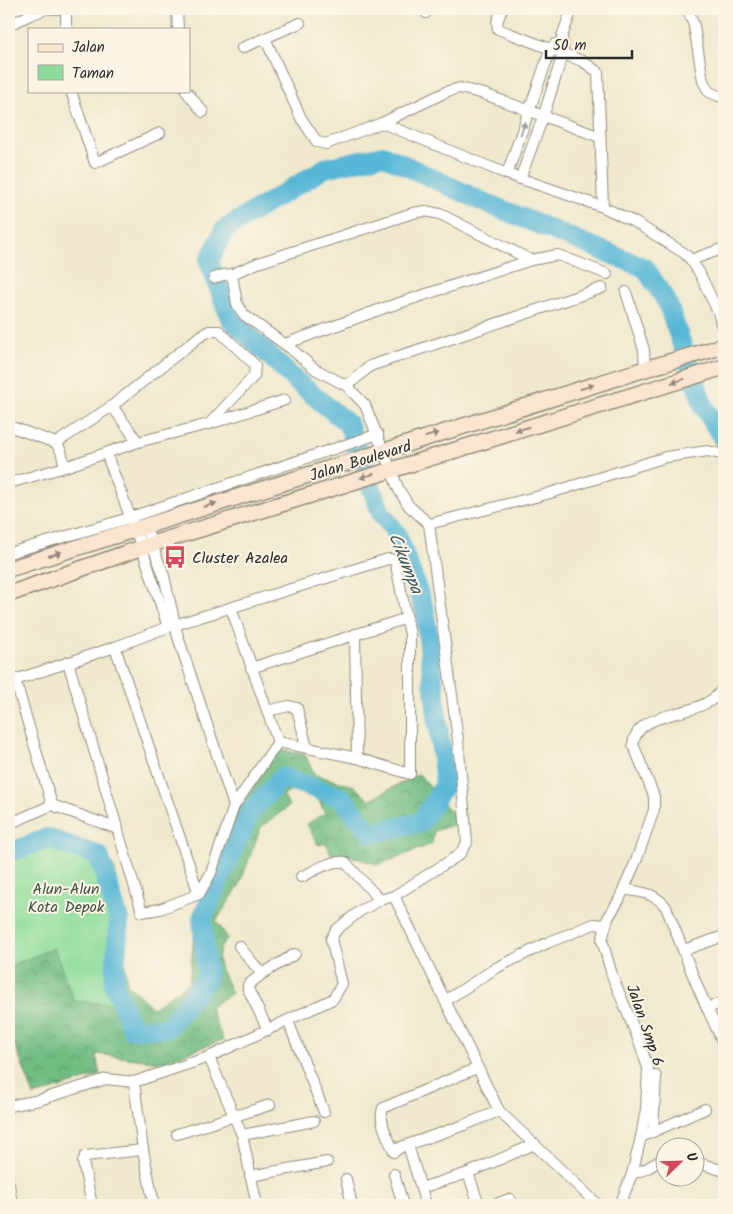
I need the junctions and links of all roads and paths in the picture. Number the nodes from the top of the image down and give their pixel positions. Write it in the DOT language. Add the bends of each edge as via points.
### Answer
graph roads {
  1 [pos="46,9"];
  2 [pos="52,9"];
  3 [pos="67,9"];
  4 [pos="177,9"];
  5 [pos="502,9"];
  6 [pos="572,9"];
  7 [pos="688,9"];
  8 [pos="29,12"];
  9 [pos="300,23"];
  10 [pos="9,25"];
  11 [pos="66,28"];
  12 [pos="178,28"];
  13 [pos="562,36"];
  14 [pos="264,38"];
  15 [pos="242,48"];
  16 [pos="551,48"];
  17 [pos="562,54"];
  18 [pos="71,92"];
  19 [pos="187,92"];
  20 [pos="724,98"];
  21 [pos="203,112"];
  22 [pos="529,112"];
  23 [pos="542,117"];
  24 [pos="382,123"];
  25 [pos="160,133"];
  26 [pos="600,138"];
  27 [pos="507,174"];
  28 [pos="520,179"];
  29 [pos="603,207"];
  30 [pos="724,248"];
  31 [pos="531,260"];
  32 [pos="691,260"];
  33 [pos="608,274"];
  34 [pos="602,288"];
  35 [pos="626,292"];
  36 [pos="724,334"];
  37 [pos="285,344"];
  38 [pos="724,346"];
  39 [pos="724,367"];
  40 [pos="645,368"];
  41 [pos="347,386"];
  42 [pos="285,400"];
  43 [pos="112,406"];
  44 [pos="209,424"];
  45 [pos="9,426"];
  46 [pos="378,434"];
  47 [pos="138,442"];
  48 [pos="56,443"];
  49 [pos="383,451"];
  50 [pos="106,453"];
  51 [pos="724,455"];
  52 [pos="65,466"];
  53 [pos="390,469"];
  54 [pos="9,483"];
  55 [pos="137,524"];
  56 [pos="429,524"];
  57 [pos="147,546"];
  58 [pos="9,553"];
  59 [pos="9,569"];
  60 [pos="9,594"];
  61 [pos="231,608"];
  62 [pos="407,618"];
  63 [pos="172,626"];
  64 [pos="355,634"];
  65 [pos="115,647"];
  66 [pos="68,662"];
  67 [pos="251,668"];
  68 [pos="12,681"];
  69 [pos="724,686"];
  70 [pos="267,711"];
  71 [pos="278,742"];
  72 [pos="306,748"];
  73 [pos="357,758"];
  74 [pos="52,805"];
  75 [pos="234,806"];
  76 [pos="9,824"];
  77 [pos="118,829"];
  78 [pos="301,877"];
  79 [pos="624,889"];
  80 [pos="199,894"];
  81 [pos="394,896"];
  82 [pos="380,900"];
  83 [pos="606,926"];
  84 [pos="724,936"];
  85 [pos="239,946"];
  86 [pos="684,950"];
  87 [pos="295,954"];
  88 [pos="262,974"];
  89 [pos="445,1001"];
  90 [pos="724,1002"];
  91 [pos="707,1008"];
  92 [pos="288,1021"];
  93 [pos="268,1030"];
  94 [pos="724,1045"];
  95 [pos="209,1057"];
  96 [pos="477,1068"];
  97 [pos="656,1076"];
  98 [pos="134,1082"];
  99 [pos="270,1105"];
  100 [pos="9,1106"];
  101 [pos="705,1109"];
  102 [pos="498,1110"];
  103 [pos="324,1112"];
  104 [pos="234,1117"];
  105 [pos="314,1121"];
  106 [pos="653,1132"];
  107 [pos="177,1134"];
  108 [pos="242,1135"];
  109 [pos="642,1137"];
  110 [pos="535,1144"];
  111 [pos="408,1145"];
  112 [pos="144,1150"];
  113 [pos="327,1162"];
  114 [pos="656,1163"];
  115 [pos="706,1165"];
  116 [pos="724,1171"];
  117 [pos="468,1173"];
  118 [pos="394,1174"];
  119 [pos="632,1174"];
  120 [pos="250,1176"];
  121 [pos="346,1179"];
  122 [pos="9,1184"];
  123 [pos="421,1188"];
  124 [pos="510,1199"];
  125 [pos="12,1205"];
  126 [pos="92,1205"];
  127 [pos="154,1205"];
  128 [pos="257,1205"];
  129 [pos="352,1205"];
  130 [pos="403,1205"];
  131 [pos="426,1205"];
  132 [pos="479,1205"];
  133 [pos="493,1205"];
  134 [pos="598,1205"];
  135 [pos="620,1205"];
  1 -- 8 [label="street"];
  2 -- 3 [label="street"];
  3 -- 11 [label="street"];
  4 -- 12 [label="street"];
  5 -- 16 [label="street" via="498,29"];
  6 -- 13 [label="street"];
  7 -- 20 [label="street" via="703,81 709,92"];
  8 -- 10 [label="street"];
  9 -- 14 [label="street"];
  13 -- 16 [label="street"];
  13 -- 17 [label="street"];
  14 -- 15 [label="street"];
  14 -- 24 [label="street" via="301,118 317,142 326,144"];
  16 -- 17 [label="street"];
  16 -- 22 [label="street"];
  17 -- 23 [label="street"];
  17 -- 26 [label="street" via="582,61 598,72"];
  18 -- 25 [label="street" via="95,163"];
  19 -- 21 [label="street"];
  22 -- 23 [label="street"];
  22 -- 24 [label="street" via="460,88"];
  27 -- 22 [label="street, one-way"];
  23 -- 26 [label="street"];
  23 -- 28 [label="street"];
  24 -- 27 [label="street"];
  26 -- 29 [label="street"];
  27 -- 28 [label="street"];
  28 -- 29 [label="street"];
  29 -- 32 [label="street" via="636,223"];
  30 -- 32 [label="street"];
  31 -- 33 [label="street" via="558,255"];
  31 -- 37 [label="street"];
  31 -- 37 [label="street" via="440,214 425,211 223,276 244,315"];
  32 -- 36 [label="street" via="718,312"];
  34 -- 41 [label="street" via="370,366"];
  35 -- 40 [label="street" via="644,350"];
  37 -- 41 [label="street" via="315,369"];
  38 -- 40 [label="main road, Jalan Boulevard"];
  39 -- 53 [label="main road, Jalan Boulevard, one-way"];
  49 -- 40 [label="main road, Jalan Boulevard, one-way"];
  41 -- 46 [label="street" via="365,405"];
  42 -- 44 [label="street"];
  43 -- 44 [label="street" via="199,336 208,331 219,331 255,366 254,376"];
  43 -- 47 [label="street"];
  43 -- 48 [label="street"];
  44 -- 47 [label="street"];
  45 -- 48 [label="street"];
  46 -- 49 [label="street"];
  46 -- 55 [label="street"];
  47 -- 50 [label="street"];
  48 -- 52 [label="street"];
  49 -- 53 [label="street"];
  55 -- 49 [label="main road, Jalan Boulevard, one-way"];
  50 -- 52 [label="street"];
  50 -- 55 [label="street"];
  51 -- 56 [label="street" via="708,451 666,457 547,494"];
  52 -- 54 [label="street"];
  53 -- 56 [label="street" via="409,506"];
  53 -- 57 [label="main road, Jalan Boulevard, one-way"];
  55 -- 57 [label="street"];
  55 -- 58 [label="street"];
  59 -- 55 [label="main road, Jalan Boulevard, one-way"];
  56 -- 81 [label="street" via="458,740 467,843 459,855"];
  57 -- 60 [label="main road, Jalan Boulevard"];
  57 -- 63 [label="street" via="164,576"];
  61 -- 62 [label="street" via="388,559 395,560"];
  61 -- 63 [label="street"];
  61 -- 67 [label="street"];
  62 -- 64 [label="street"];
  62 -- 73 [label="street" via="410,635 410,774"];
  63 -- 65 [label="street"];
  63 -- 75 [label="street"];
  64 -- 67 [label="street"];
  64 -- 73 [label="street"];
  65 -- 66 [label="street"];
  65 -- 80 [label="street"];
  66 -- 68 [label="street"];
  66 -- 77 [label="street"];
  67 -- 70 [label="street"];
  68 -- 74 [label="street"];
  69 -- 79 [label="street" via="720,695 696,709 659,718 634,735 633,744 654,796 654,810"];
  70 -- 71 [label="street"];
  70 -- 72 [label="street" via="289,706 297,708"];
  71 -- 72 [label="street"];
  71 -- 75 [label="street"];
  72 -- 73 [label="street"];
  74 -- 76 [label="street"];
  74 -- 77 [label="street"];
  75 -- 80 [label="street" via="211,873"];
  77 -- 80 [label="street" via="142,912 160,909"];
  78 -- 82 [label="street" via="339,861 344,862"];
  79 -- 83 [label="street, Jalan Smp 6"];
  79 -- 86 [label="street" via="660,900 669,912"];
  81 -- 82 [label="street"];
  81 -- 89 [label="street"];
  82 -- 92 [label="street" via="336,930 331,939 342,984 333,999"];
  83 -- 89 [label="street" via="594,924 547,943 496,968"];
  83 -- 109 [label="street, Jalan Smp 6" via="602,940 612,976 648,1068"];
  84 -- 86 [label="street"];
  85 -- 88 [label="street"];
  86 -- 91 [label="street"];
  87 -- 88 [label="street"];
  88 -- 93 [label="street" via="248,985 248,989"];
  89 -- 96 [label="street"];
  90 -- 91 [label="street"];
  91 -- 94 [label="street"];
  92 -- 93 [label="street"];
  92 -- 103 [label="street"];
  93 -- 95 [label="street"];
  95 -- 98 [label="street"];
  95 -- 104 [label="street"];
  96 -- 102 [label="street"];
  96 -- 111 [label="street" via="383,1108 381,1120 394,1152"];
  97 -- 106 [label="street"];
  98 -- 100 [label="street" via="106,1080"];
  98 -- 112 [label="street"];
  99 -- 104 [label="street"];
  101 -- 106 [label="street"];
  102 -- 110 [label="street"];
  102 -- 111 [label="street"];
  104 -- 107 [label="street"];
  104 -- 108 [label="street"];
  105 -- 108 [label="street"];
  106 -- 109 [label="street"];
  108 -- 120 [label="street"];
  109 -- 119 [label="street, Jalan Smp 6"];
  110 -- 117 [label="street"];
  110 -- 134 [label="street"];
  111 -- 123 [label="street"];
  112 -- 126 [label="street" via="85,1156"];
  112 -- 127 [label="street"];
  113 -- 120 [label="street"];
  114 -- 119 [label="street"];
  115 -- 116 [label="street"];
  117 -- 123 [label="street"];
  117 -- 132 [label="street"];
  118 -- 130 [label="street"];
  119 -- 135 [label="street, Jalan Smp 6"];
  120 -- 128 [label="street"];
  121 -- 129 [label="street"];
  122 -- 125 [label="street"];
  123 -- 131 [label="street"];
  124 -- 133 [label="street"];
}
